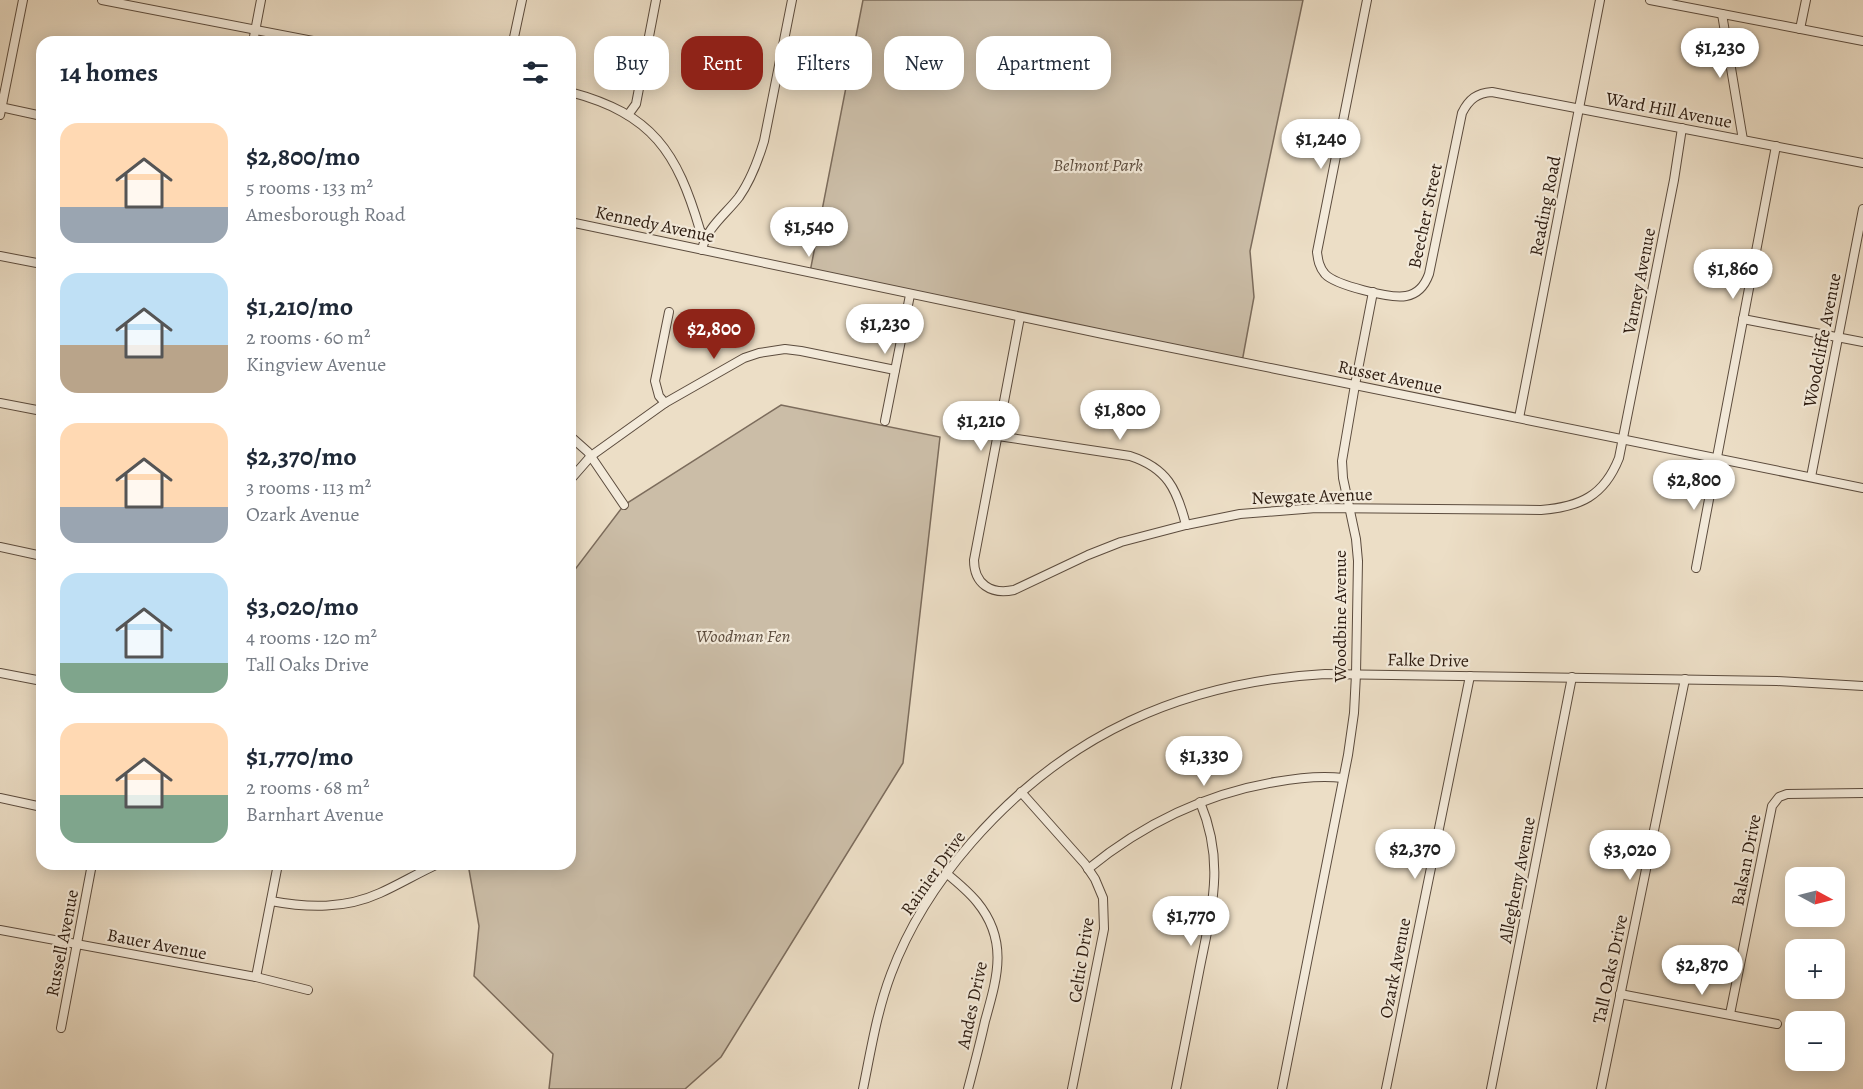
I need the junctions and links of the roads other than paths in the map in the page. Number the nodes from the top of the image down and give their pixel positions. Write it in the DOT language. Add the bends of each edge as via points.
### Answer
graph roads {
  1 [pos="23,0"];
  2 [pos="102,0"];
  3 [pos="261,0"];
  4 [pos="522,0"];
  5 [pos="656,0"];
  6 [pos="792,0"];
  7 [pos="1367,0"];
  8 [pos="1600,0"];
  9 [pos="1650,0"];
  10 [pos="1707,0"];
  11 [pos="1806,0"];
  12 [pos="1705,11"];
  13 [pos="1722,14"];
  14 [pos="1800,29"];
  15 [pos="256,30"];
  16 [pos="254,36"];
  17 [pos="287,36"];
  18 [pos="514,36"];
  19 [pos="1863,41"];
  20 [pos="576,94"];
  21 [pos="1470,100"];
  22 [pos="1579,107"];
  23 [pos="0,110"];
  24 [pos="36,115"];
  25 [pos="628,115"];
  26 [pos="1682,128"];
  27 [pos="1743,140"];
  28 [pos="1776,146"];
  29 [pos="1863,163"];
  30 [pos="1863,208"];
  31 [pos="576,223"];
  32 [pos="705,237"];
  33 [pos="702,249"];
  34 [pos="0,256"];
  35 [pos="36,263"];
  36 [pos="1373,292"];
  37 [pos="910,295"];
  38 [pos="669,312"];
  39 [pos="1020,317"];
  40 [pos="1743,319"];
  41 [pos="1837,338"];
  42 [pos="1863,342"];
  43 [pos="895,370"];
  44 [pos="1355,385"];
  45 [pos="0,403"];
  46 [pos="665,403"];
  47 [pos="36,410"];
  48 [pos="1519,418"];
  49 [pos="885,421"];
  50 [pos="998,436"];
  51 [pos="1623,439"];
  52 [pos="576,442"];
  53 [pos="591,456"];
  54 [pos="1716,458"];
  55 [pos="576,473"];
  56 [pos="1811,477"];
  57 [pos="1863,488"];
  58 [pos="624,505"];
  59 [pos="1350,507"];
  60 [pos="1186,525"];
  61 [pos="0,547"];
  62 [pos="36,555"];
  63 [pos="1696,568"];
  64 [pos="0,673"];
  65 [pos="1356,675"];
  66 [pos="1470,676"];
  67 [pos="1572,677"];
  68 [pos="1684,679"];
  69 [pos="36,680"];
  70 [pos="1863,686"];
  71 [pos="1343,778"];
  72 [pos="1021,792"];
  73 [pos="1863,793"];
  74 [pos="0,798"];
  75 [pos="1200,802"];
  76 [pos="36,806"];
  77 [pos="1088,869"];
  78 [pos="91,870"];
  79 [pos="277,870"];
  80 [pos="424,870"];
  81 [pos="946,873"];
  82 [pos="272,901"];
  83 [pos="0,930"];
  84 [pos="76,944"];
  85 [pos="256,977"];
  86 [pos="308,990"];
  87 [pos="1620,994"];
  88 [pos="1730,1014"];
  89 [pos="1778,1024"];
  90 [pos="61,1028"];
  91 [pos="863,1089"];
  92 [pos="968,1089"];
  93 [pos="1072,1089"];
  94 [pos="1176,1089"];
  95 [pos="1282,1089"];
  96 [pos="1386,1089"];
  97 [pos="1491,1089"];
  98 [pos="1601,1089"];
  1 -- 23 [label="street"];
  2 -- 15 [label="street"];
  3 -- 15 [label="street"];
  4 -- 18 [label="street"];
  5 -- 25 [label="street" via="636,104"];
  6 -- 32 [label="street" via="759,158 740,195"];
  7 -- 36 [label="street" via="1317,252 1320,267 1332,280"];
  8 -- 22 [label="street, Reading Road"];
  9 -- 12 [label="street"];
  10 -- 12 [label="street"];
  11 -- 14 [label="street"];
  12 -- 13 [label="street"];
  13 -- 14 [label="street"];
  13 -- 27 [label="street"];
  14 -- 19 [label="street"];
  15 -- 16 [label="street"];
  15 -- 17 [label="street"];
  20 -- 25 [label="street"];
  21 -- 22 [label="street, Ward Hill Avenue" via="1492,92"];
  21 -- 36 [label="street, Beecher Street" via="1462,113 1426,282 1405,297"];
  22 -- 26 [label="street, Ward Hill Avenue"];
  22 -- 48 [label="street, Reading Road"];
  23 -- 24 [label="street"];
  25 -- 32 [label="street" via="656,138 676,164"];
  26 -- 27 [label="street, Ward Hill Avenue"];
  26 -- 51 [label="street, Varney Avenue"];
  27 -- 28 [label="street, Ward Hill Avenue"];
  28 -- 29 [label="street, Ward Hill Avenue"];
  28 -- 40 [label="street"];
  30 -- 41 [label="street, Woodcliffe Avenue"];
  31 -- 33 [label="street, Kennedy Avenue"];
  32 -- 33 [label="street"];
  33 -- 37 [label="street, Kennedy Avenue"];
  34 -- 35 [label="street"];
  36 -- 44 [label="street, Woodbine Avenue"];
  37 -- 39 [label="street, Russet Avenue"];
  37 -- 43 [label="street"];
  38 -- 46 [label="street" via="654,381"];
  39 -- 44 [label="street, Russet Avenue"];
  39 -- 50 [label="street"];
  40 -- 41 [label="street"];
  40 -- 54 [label="street"];
  41 -- 42 [label="street"];
  41 -- 56 [label="street, Woodcliffe Avenue"];
  43 -- 46 [label="street" via="801,351 772,350 744,358"];
  43 -- 49 [label="street"];
  44 -- 48 [label="street, Russet Avenue"];
  44 -- 59 [label="street, Woodbine Avenue" via="1342,460"];
  45 -- 47 [label="street"];
  46 -- 53 [label="street"];
  48 -- 51 [label="street, Russet Avenue"];
  50 -- 60 [label="street" via="1142,460 1160,471 1175,490"];
  50 -- 60 [label="street, Newgate Avenue" via="974,560 976,575 992,589 1014,590 1122,542"];
  51 -- 54 [label="street, Russet Avenue"];
  51 -- 59 [label="street, Newgate Avenue" via="1609,479 1593,495 1572,506 1541,510"];
  52 -- 53 [label="street"];
  53 -- 55 [label="street"];
  53 -- 58 [label="street"];
  54 -- 56 [label="street, Russet Avenue"];
  54 -- 63 [label="street"];
  56 -- 57 [label="street, Russet Avenue"];
  59 -- 60 [label="street, Newgate Avenue" via="1267,511"];
  59 -- 65 [label="street, Woodbine Avenue" via="1358,561"];
  61 -- 62 [label="street"];
  64 -- 69 [label="street"];
  65 -- 66 [label="street, Falke Drive"];
  65 -- 71 [label="street, Woodbine Avenue"];
  65 -- 72 [label="street, Falke Drive" via="1277,678 1184,699 1100,736"];
  66 -- 67 [label="street, Falke Drive"];
  66 -- 96 [label="street, Ozark Avenue"];
  67 -- 68 [label="street, Falke Drive"];
  67 -- 97 [label="street, Allegheny Avenue"];
  68 -- 70 [label="street, Falke Drive"];
  68 -- 87 [label="street, Tall Oaks Drive"];
  71 -- 75 [label="street" via="1290,779"];
  71 -- 95 [label="street, Woodbine Avenue"];
  72 -- 77 [label="street, Celtic Drive"];
  72 -- 81 [label="street, Rainier Drive"];
  73 -- 88 [label="street, Balsan Drive" via="1786,794 1772,806"];
  74 -- 76 [label="street"];
  75 -- 77 [label="street" via="1156,822"];
  75 -- 94 [label="street" via="1214,849 1215,891"];
  77 -- 93 [label="street, Celtic Drive" via="1103,898 1104,929"];
  78 -- 84 [label="street, Russell Avenue"];
  79 -- 82 [label="street"];
  80 -- 82 [label="street" via="380,893 347,904 307,906"];
  81 -- 91 [label="street, Rainier Drive" via="915,921 891,974"];
  81 -- 92 [label="street, Andes Drive" via="977,901 998,952 997,978"];
  82 -- 85 [label="street"];
  83 -- 84 [label="street, Bauer Avenue"];
  84 -- 85 [label="street, Bauer Avenue"];
  84 -- 90 [label="street, Russell Avenue"];
  85 -- 86 [label="street, Bauer Avenue"];
  87 -- 88 [label="street"];
  87 -- 98 [label="street, Tall Oaks Drive"];
  88 -- 89 [label="street"];
}
